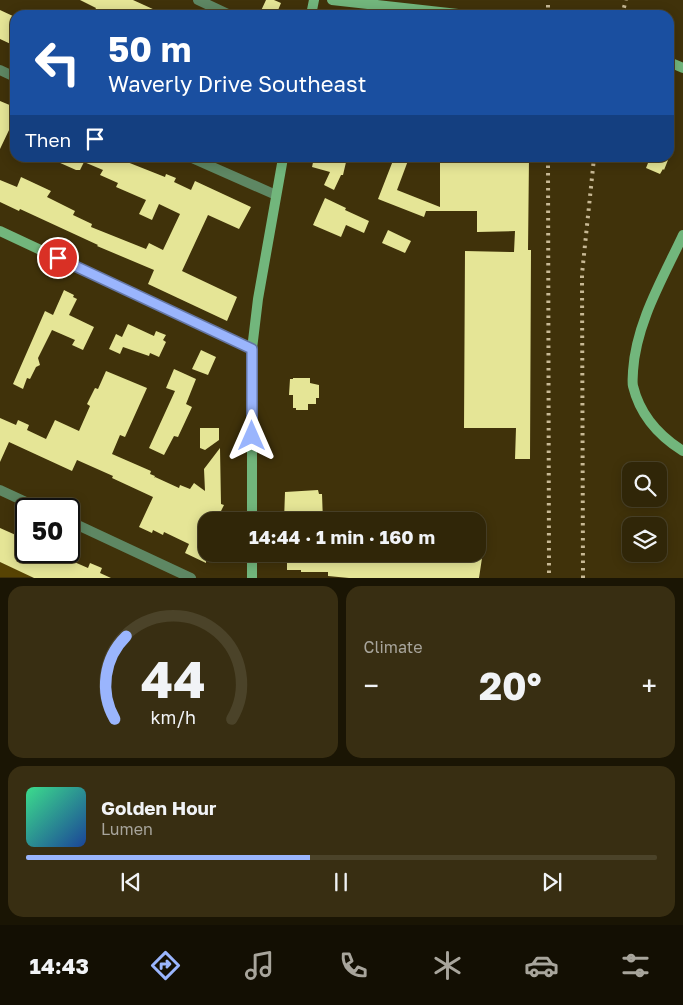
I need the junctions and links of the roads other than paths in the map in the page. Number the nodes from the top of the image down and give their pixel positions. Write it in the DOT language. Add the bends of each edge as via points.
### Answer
graph roads {
  1 [pos="198,0"];
  2 [pos="332,0"];
  3 [pos="219,10"];
  4 [pos="422,10"];
  5 [pos="201,162"];
  6 [pos="282,162"];
  7 [pos="276,195"];
  8 [pos="0,232"];
  9 [pos="683,235"];
  10 [pos="252,349"];
  11 [pos="683,452"];
  12 [pos="0,490"];
  13 [pos="17,498"];
  14 [pos="252,512"];
  15 [pos="80,526"];
  16 [pos="252,562"];
  17 [pos="191,578"];
  18 [pos="252,578"];
  1 -- 3 [label="street"];
  2 -- 4 [label="street"];
  5 -- 7 [label="street"];
  6 -- 7 [label="street"];
  7 -- 10 [label="street"];
  8 -- 10 [label="street"];
  9 -- 11 [label="street" via="642,325 633,386 647,420"];
  10 -- 14 [label="street"];
  12 -- 13 [label="street"];
  15 -- 17 [label="street"];
  16 -- 18 [label="street"];
}
